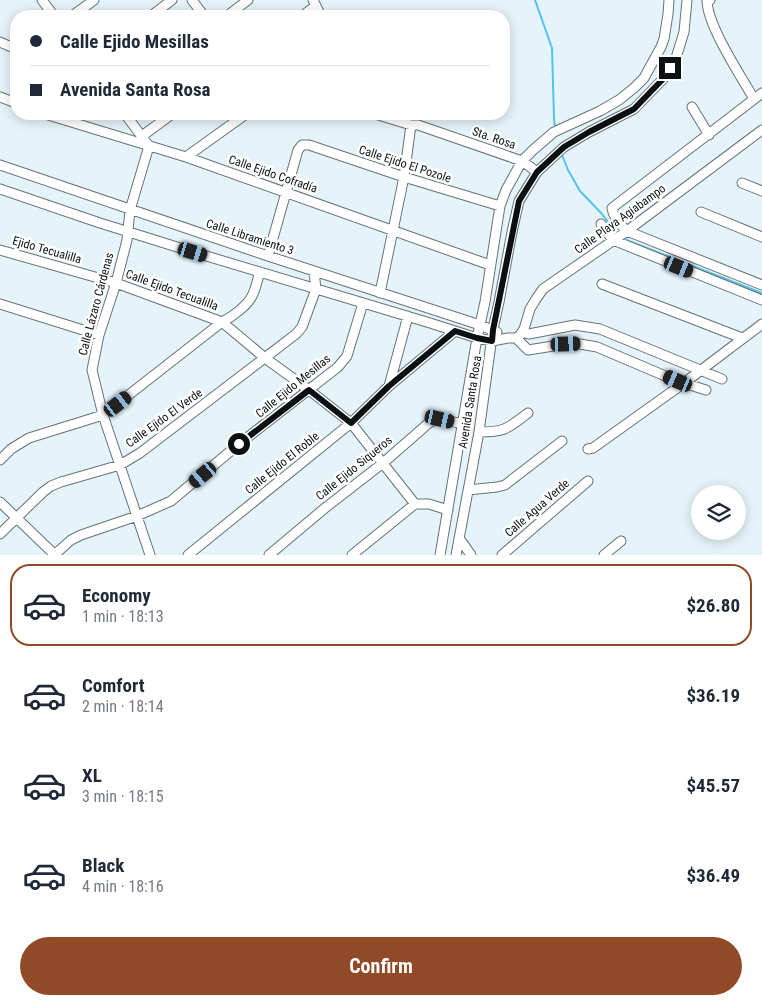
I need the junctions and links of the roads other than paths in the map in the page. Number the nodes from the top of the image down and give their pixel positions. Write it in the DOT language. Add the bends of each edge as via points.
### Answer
graph roads {
  1 [pos="94,0"];
  2 [pos="172,0"];
  3 [pos="248,0"];
  4 [pos="669,0"];
  5 [pos="687,0"];
  6 [pos="709,0"];
  7 [pos="80,10"];
  8 [pos="159,10"];
  9 [pos="235,10"];
  10 [pos="762,93"];
  11 [pos="754,99"];
  12 [pos="692,107"];
  13 [pos="64,120"];
  14 [pos="130,120"];
  15 [pos="164,120"];
  16 [pos="238,120"];
  17 [pos="395,120"];
  18 [pos="411,125"];
  19 [pos="762,130"];
  20 [pos="554,132"];
  21 [pos="709,135"];
  22 [pos="142,136"];
  23 [pos="149,146"];
  24 [pos="564,147"];
  25 [pos="186,157"];
  26 [pos="522,161"];
  27 [pos="0,165"];
  28 [pos="537,172"];
  29 [pos="404,177"];
  30 [pos="742,183"];
  31 [pos="0,189"];
  32 [pos="762,191"];
  33 [pos="286,192"];
  34 [pos="500,206"];
  35 [pos="130,210"];
  36 [pos="701,212"];
  37 [pos="600,224"];
  38 [pos="394,230"];
  39 [pos="128,231"];
  40 [pos="627,231"];
  41 [pos="762,236"];
  42 [pos="613,240"];
  43 [pos="0,250"];
  44 [pos="268,256"];
  45 [pos="490,265"];
  46 [pos="314,271"];
  47 [pos="260,272"];
  48 [pos="116,283"];
  49 [pos="602,284"];
  50 [pos="762,285"];
  51 [pos="316,289"];
  52 [pos="380,293"];
  53 [pos="762,300"];
  54 [pos="363,303"];
  55 [pos="0,304"];
  56 [pos="408,316"];
  57 [pos="222,322"];
  58 [pos="762,324"];
  59 [pos="480,325"];
  60 [pos="493,330"];
  61 [pos="455,331"];
  62 [pos="99,335"];
  63 [pos="515,336"];
  64 [pos="477,338"];
  65 [pos="742,338"];
  66 [pos="492,341"];
  67 [pos="265,358"];
  68 [pos="700,370"];
  69 [pos="722,379"];
  70 [pos="684,383"];
  71 [pos="389,386"];
  72 [pos="309,390"];
  73 [pos="706,390"];
  74 [pos="528,414"];
  75 [pos="103,415"];
  76 [pos="351,423"];
  77 [pos="463,424"];
  78 [pos="478,432"];
  79 [pos="562,441"];
  80 [pos="588,449"];
  81 [pos="0,460"];
  82 [pos="383,463"];
  83 [pos="120,465"];
  84 [pos="588,481"];
  85 [pos="468,490"];
  86 [pos="0,502"];
  87 [pos="415,504"];
  88 [pos="448,510"];
  89 [pos="137,516"];
  90 [pos="16,518"];
  91 [pos="0,534"];
  92 [pos="459,538"];
  93 [pos="621,541"];
  94 [pos="55,555"];
  95 [pos="150,555"];
  96 [pos="188,555"];
  97 [pos="268,555"];
  98 [pos="352,555"];
  99 [pos="440,555"];
  100 [pos="456,555"];
  101 [pos="471,555"];
  102 [pos="502,555"];
  103 [pos="604,555"];
  1 -- 7 [label="street"];
  2 -- 8 [label="street"];
  3 -- 9 [label="street"];
  4 -- 20 [label="street, Avenida Santa Rosa" via="664,39 644,78 619,100"];
  5 -- 24 [label="street, Avenida Santa Rosa" via="684,32 676,58 663,79 634,109"];
  6 -- 11 [label="street" via="707,6 715,30"];
  10 -- 11 [label="street"];
  11 -- 21 [label="street"];
  12 -- 21 [label="street"];
  13 -- 23 [label="street, Calle Ejido Cofradía"];
  14 -- 22 [label="street"];
  15 -- 22 [label="street"];
  16 -- 25 [label="street"];
  17 -- 18 [label="street, Sta. Rosa"];
  18 -- 26 [label="street, Sta. Rosa"];
  18 -- 29 [label="street"];
  19 -- 40 [label="street, Calle Playa Agiabampo"];
  20 -- 24 [label="street"];
  20 -- 26 [label="street, Avenida Santa Rosa"];
  21 -- 40 [label="street" via="612,208 615,218"];
  22 -- 23 [label="street"];
  23 -- 25 [label="street, Calle Ejido Cofradía"];
  23 -- 35 [label="street, Calle Lázaro Cárdenas"];
  24 -- 28 [label="street, Avenida Santa Rosa"];
  25 -- 33 [label="street, Calle Ejido Cofradía"];
  26 -- 28 [label="street, Sta. Rosa"];
  26 -- 34 [label="street, Avenida Santa Rosa"];
  27 -- 35 [label="street, Calle Libramiento 3"];
  28 -- 60 [label="street, Avenida Santa Rosa" via="519,201"];
  29 -- 33 [label="street, Calle Ejido El Pozole" via="309,145 298,150"];
  29 -- 34 [label="street, Calle Ejido El Pozole"];
  29 -- 38 [label="street"];
  30 -- 32 [label="street"];
  31 -- 39 [label="street"];
  33 -- 38 [label="street, Calle Ejido Cofradía"];
  33 -- 44 [label="street"];
  34 -- 45 [label="street, Avenida Santa Rosa"];
  35 -- 39 [label="street, Calle Lázaro Cárdenas"];
  35 -- 44 [label="street, Calle Libramiento 3"];
  36 -- 41 [label="street"];
  37 -- 42 [label="street"];
  38 -- 45 [label="street, Calle Ejido Cofradía"];
  38 -- 52 [label="street"];
  39 -- 47 [label="street"];
  39 -- 48 [label="street, Calle Lázaro Cárdenas"];
  40 -- 42 [label="street, Calle Playa Agiabampo"];
  40 -- 50 [label="street"];
  42 -- 53 [label="street"];
  42 -- 63 [label="street, Calle Playa Agiabampo" via="543,289 530,309 524,329"];
  43 -- 48 [label="street, Ejido Tecualilla"];
  44 -- 46 [label="street, Calle Libramiento 3"];
  45 -- 59 [label="street, Avenida Santa Rosa"];
  46 -- 51 [label="street"];
  46 -- 52 [label="street, Calle Libramiento 3"];
  47 -- 51 [label="street"];
  47 -- 57 [label="street" via="252,297"];
  48 -- 57 [label="street, Calle Ejido Tecualilla"];
  48 -- 62 [label="street, Calle Lázaro Cárdenas"];
  49 -- 65 [label="street"];
  51 -- 54 [label="street"];
  51 -- 67 [label="street, Calle Ejido El Verde" via="302,327"];
  52 -- 59 [label="street, Calle Libramiento 3"];
  54 -- 56 [label="street"];
  54 -- 72 [label="street, Calle Ejido Mesillas" via="347,356"];
  55 -- 62 [label="street"];
  56 -- 61 [label="street"];
  56 -- 71 [label="street"];
  57 -- 67 [label="street, Calle Ejido Tecualilla"];
  57 -- 75 [label="street"];
  58 -- 65 [label="street"];
  59 -- 60 [label="street, Calle Libramiento 3"];
  59 -- 64 [label="street, Avenida Santa Rosa"];
  60 -- 63 [label="street, Calle Libramiento 3"];
  60 -- 66 [label="street, Avenida Santa Rosa"];
  61 -- 64 [label="street"];
  61 -- 71 [label="street, Calle Ejido El Roble"];
  62 -- 75 [label="street, Calle Lázaro Cárdenas" via="92,370"];
  63 -- 66 [label="street"];
  63 -- 68 [label="street" via="575,325 600,329"];
  63 -- 70 [label="street, Calle Libramiento 3" via="528,350 566,344 597,347"];
  64 -- 66 [label="street"];
  64 -- 77 [label="street, Avenida Santa Rosa"];
  65 -- 68 [label="street"];
  66 -- 78 [label="street, Avenida Santa Rosa"];
  67 -- 72 [label="street, Calle Ejido Tecualilla"];
  67 -- 83 [label="street, Calle Ejido El Verde"];
  68 -- 69 [label="street"];
  68 -- 70 [label="street"];
  70 -- 73 [label="street"];
  70 -- 80 [label="street"];
  71 -- 76 [label="street, Calle Ejido El Roble"];
  72 -- 76 [label="street, Calle Ejido Tecualilla"];
  72 -- 89 [label="street, Calle Ejido Mesillas" via="171,501"];
  74 -- 78 [label="street" via="503,430"];
  75 -- 81 [label="street" via="29,438"];
  75 -- 83 [label="street, Calle Lázaro Cárdenas"];
  76 -- 82 [label="street, Calle Ejido Tecualilla"];
  76 -- 96 [label="street, Calle Ejido El Roble"];
  77 -- 82 [label="street, Calle Ejido Siqueros" via="440,419 430,422"];
  77 -- 88 [label="street, Avenida Santa Rosa"];
  78 -- 85 [label="street, Avenida Santa Rosa"];
  79 -- 85 [label="street" via="505,484"];
  82 -- 87 [label="street, Calle Ejido Tecualilla"];
  82 -- 97 [label="street, Calle Ejido Siqueros"];
  83 -- 89 [label="street, Calle Lázaro Cárdenas"];
  83 -- 90 [label="street, Calle Ejido El Verde" via="51,486"];
  84 -- 102 [label="street, Calle Agua Verde"];
  85 -- 92 [label="street, Avenida Santa Rosa"];
  86 -- 90 [label="street"];
  87 -- 88 [label="street" via="429,504"];
  87 -- 98 [label="street"];
  88 -- 99 [label="street, Avenida Santa Rosa"];
  89 -- 94 [label="street, Calle Ejido Mesillas" via="81,535"];
  89 -- 95 [label="street, Calle Lázaro Cárdenas"];
  90 -- 91 [label="street, Calle Ejido El Verde"];
  90 -- 94 [label="street"];
  92 -- 100 [label="street, Avenida Santa Rosa"];
  92 -- 101 [label="street"];
  93 -- 103 [label="street"];
}
